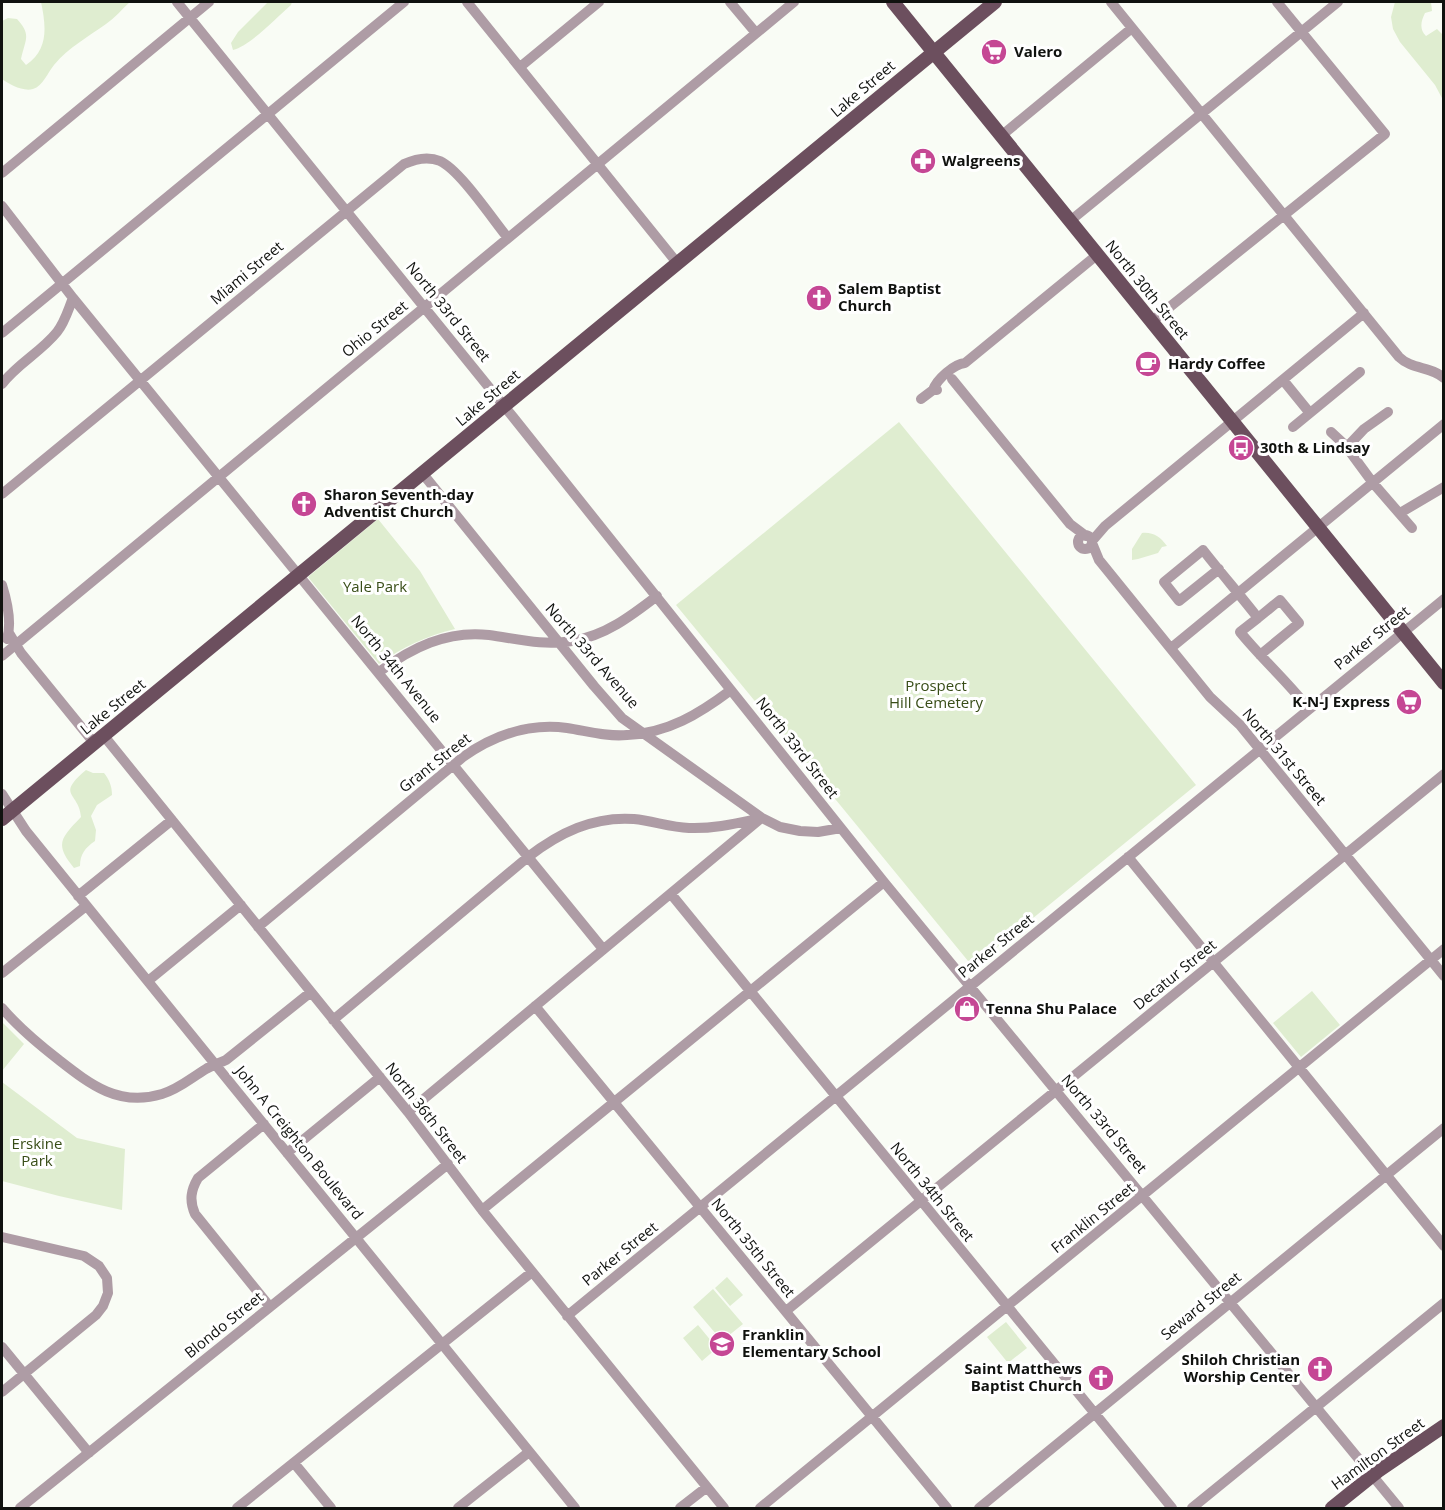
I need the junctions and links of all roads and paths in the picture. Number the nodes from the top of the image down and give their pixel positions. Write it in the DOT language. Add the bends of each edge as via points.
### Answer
graph roads {
  1 [pos="177,2"];
  2 [pos="209,2"];
  3 [pos="404,2"];
  4 [pos="467,2"];
  5 [pos="599,2"];
  6 [pos="730,2"];
  7 [pos="794,2"];
  8 [pos="892,2"];
  9 [pos="995,2"];
  10 [pos="1111,2"];
  11 [pos="1277,2"];
  12 [pos="1338,2"];
  13 [pos="189,17"];
  14 [pos="1132,28"];
  15 [pos="1302,32"];
  16 [pos="756,33"];
  17 [pos="934,52"];
  18 [pos="520,67"];
  19 [pos="1202,113"];
  20 [pos="268,114"];
  21 [pos="1001,136"];
  22 [pos="598,164"];
  23 [pos="2,173"];
  24 [pos="2,206"];
  25 [pos="346,210"];
  26 [pos="1285,216"];
  27 [pos="1070,221"];
  28 [pos="508,238"];
  29 [pos="1097,255"];
  30 [pos="678,264"];
  31 [pos="62,284"];
  32 [pos="73,298"];
  33 [pos="425,307"];
  34 [pos="1364,313"];
  35 [pos="1151,322"];
  36 [pos="2,333"];
  37 [pos="965,363"];
  38 [pos="1360,372"];
  39 [pos="1443,378"];
  40 [pos="952,379"];
  41 [pos="140,380"];
  42 [pos="1283,380"];
  43 [pos="2,384"];
  44 [pos="933,390"];
  45 [pos="921,399"];
  46 [pos="505,406"];
  47 [pos="1309,412"];
  48 [pos="1388,412"];
  49 [pos="1231,422"];
  50 [pos="1443,424"];
  51 [pos="1293,427"];
  52 [pos="1331,432"];
  53 [pos="1347,447"];
  54 [pos="423,474"];
  55 [pos="218,477"];
  56 [pos="1373,483"];
  57 [pos="1443,487"];
  58 [pos="2,494"];
  59 [pos="1400,513"];
  60 [pos="1318,528"];
  61 [pos="1412,528"];
  62 [pos="1086,541"];
  63 [pos="1219,569"];
  64 [pos="299,576"];
  65 [pos="2,585"];
  66 [pos="1238,593"];
  67 [pos="657,596"];
  68 [pos="1443,599"];
  69 [pos="1258,618"];
  70 [pos="9,633"];
  71 [pos="1403,633"];
  72 [pos="558,642"];
  73 [pos="15,643"];
  74 [pos="1171,648"];
  75 [pos="1260,655"];
  76 [pos="2,656"];
  77 [pos="379,672"];
  78 [pos="1443,683"];
  79 [pos="731,690"];
  80 [pos="1310,709"];
  81 [pos="644,734"];
  82 [pos="100,740"];
  83 [pos="1260,750"];
  84 [pos="454,765"];
  85 [pos="1443,774"];
  86 [pos="2,794"];
  87 [pos="7,815"];
  88 [pos="762,818"];
  89 [pos="172,820"];
  90 [pos="841,828"];
  91 [pos="1346,855"];
  92 [pos="528,857"];
  93 [pos="1128,857"];
  94 [pos="884,882"];
  95 [pos="671,894"];
  96 [pos="78,896"];
  97 [pos="241,905"];
  98 [pos="86,906"];
  99 [pos="258,927"];
  100 [pos="603,949"];
  101 [pos="1443,949"];
  102 [pos="1431,960"];
  103 [pos="1214,962"];
  104 [pos="2,973"];
  105 [pos="1443,976"];
  106 [pos="148,981"];
  107 [pos="970,986"];
  108 [pos="750,991"];
  109 [pos="311,992"];
  110 [pos="536,1006"];
  111 [pos="2,1008"];
  112 [pos="333,1020"];
  113 [pos="216,1064"];
  114 [pos="1300,1068"];
  115 [pos="380,1077"];
  116 [pos="1057,1091"];
  117 [pos="836,1096"];
  118 [pos="615,1102"];
  119 [pos="408,1112"];
  120 [pos="264,1124"];
  121 [pos="1443,1128"];
  122 [pos="287,1153"];
  123 [pos="448,1164"];
  124 [pos="1386,1175"];
  125 [pos="1144,1196"];
  126 [pos="921,1202"];
  127 [pos="700,1207"];
  128 [pos="482,1210"];
  129 [pos="2,1238"];
  130 [pos="356,1238"];
  131 [pos="1443,1246"];
  132 [pos="532,1272"];
  133 [pos="1230,1302"];
  134 [pos="1443,1303"];
  135 [pos="270,1307"];
  136 [pos="1007,1308"];
  137 [pos="786,1311"];
  138 [pos="567,1316"];
  139 [pos="442,1344"];
  140 [pos="2,1347"];
  141 [pos="24,1373"];
  142 [pos="2,1392"];
  143 [pos="1316,1407"];
  144 [pos="1093,1414"];
  145 [pos="873,1417"];
  146 [pos="1443,1426"];
  147 [pos="529,1452"];
  148 [pos="89,1453"];
  149 [pos="294,1463"];
  150 [pos="1372,1475"];
  151 [pos="707,1487"];
  152 [pos="20,1509"];
  153 [pos="237,1509"];
  154 [pos="331,1509"];
  155 [pos="458,1509"];
  156 [pos="575,1509"];
  157 [pos="680,1509"];
  158 [pos="724,1509"];
  159 [pos="760,1509"];
  160 [pos="947,1509"];
  161 [pos="979,1509"];
  162 [pos="1172,1509"];
  163 [pos="1192,1509"];
  164 [pos="1332,1509"];
  165 [pos="1399,1509"];
  1 -- 13 [label="street, North 33rd Street"];
  2 -- 13 [label="street"];
  3 -- 20 [label="street"];
  4 -- 18 [label="street"];
  5 -- 18 [label="street"];
  6 -- 16 [label="street"];
  7 -- 16 [label="street, Ohio Street"];
  8 -- 17 [label="main road, North 30th Street"];
  9 -- 17 [label="main road, Lake Street"];
  10 -- 14 [label="street"];
  11 -- 15 [label="street"];
  12 -- 15 [label="street"];
  13 -- 20 [label="street, North 33rd Street"];
  13 -- 23 [label="street"];
  14 -- 19 [label="street"];
  14 -- 21 [label="street"];
  15 -- 19 [label="street"];
  15 -- 26 [label="street" via="1384,134"];
  16 -- 22 [label="street, Ohio Street"];
  17 -- 21 [label="main road, North 30th Street"];
  17 -- 30 [label="main road, Lake Street"];
  18 -- 22 [label="street"];
  19 -- 26 [label="street"];
  19 -- 27 [label="street"];
  20 -- 25 [label="street, North 33rd Street"];
  20 -- 31 [label="street"];
  21 -- 27 [label="main road, North 30th Street"];
  22 -- 28 [label="street, Ohio Street"];
  22 -- 30 [label="street"];
  24 -- 31 [label="street"];
  25 -- 28 [label="street, Miami Street" via="404,164 434,159 451,169"];
  25 -- 33 [label="street, North 33rd Street"];
  25 -- 41 [label="street, Miami Street"];
  26 -- 34 [label="street"];
  26 -- 35 [label="street"];
  27 -- 29 [label="main road, North 30th Street"];
  28 -- 33 [label="street, Ohio Street"];
  29 -- 35 [label="main road, North 30th Street"];
  29 -- 37 [label="street"];
  30 -- 46 [label="main road, Lake Street"];
  31 -- 32 [label="street"];
  31 -- 36 [label="street"];
  32 -- 41 [label="street, North 34th Avenue"];
  32 -- 43 [label="street" via="56,332"];
  33 -- 46 [label="street, North 33rd Street"];
  33 -- 55 [label="street, Ohio Street"];
  34 -- 39 [label="street" via="1403,360"];
  34 -- 42 [label="street"];
  35 -- 49 [label="main road, North 30th Street"];
  37 -- 40 [label="street"];
  37 -- 44 [label="street" via="937,382"];
  38 -- 47 [label="street"];
  40 -- 44 [label="street"];
  40 -- 62 [label="street, North 31st Street"];
  41 -- 55 [label="street, North 34th Avenue"];
  41 -- 58 [label="street, Miami Street"];
  42 -- 47 [label="street"];
  42 -- 49 [label="street"];
  44 -- 45 [label="street"];
  46 -- 54 [label="main road, Lake Street"];
  46 -- 67 [label="street, North 33rd Street"];
  47 -- 51 [label="street"];
  48 -- 53 [label="street"];
  49 -- 60 [label="main road, North 30th Street"];
  49 -- 62 [label="street"];
  50 -- 56 [label="street"];
  52 -- 53 [label="street"];
  53 -- 56 [label="street"];
  54 -- 64 [label="main road, Lake Street"];
  54 -- 72 [label="street, North 33rd Avenue"];
  55 -- 64 [label="street, North 34th Avenue"];
  55 -- 73 [label="street, Ohio Street"];
  56 -- 59 [label="street"];
  56 -- 60 [label="street"];
  57 -- 59 [label="street"];
  59 -- 61 [label="street"];
  60 -- 66 [label="street"];
  60 -- 71 [label="main road, North 30th Street"];
  62 -- 74 [label="street, North 31st Street"];
  63 -- 63 [label="street" via="1203,550 1164,582 1179,601"];
  63 -- 66 [label="street"];
  64 -- 77 [label="street, North 34th Avenue"];
  64 -- 82 [label="main road, Lake Street"];
  65 -- 70 [label="street"];
  66 -- 69 [label="street"];
  66 -- 74 [label="street"];
  67 -- 72 [label="street" via="633,615 601,632"];
  67 -- 79 [label="street, North 33rd Street"];
  68 -- 71 [label="street, Parker Street"];
  69 -- 75 [label="street" via="1240,632"];
  69 -- 75 [label="street" via="1280,600 1299,623"];
  70 -- 73 [label="street, North 36th Street"];
  70 -- 76 [label="street"];
  71 -- 78 [label="main road, North 30th Street"];
  71 -- 80 [label="street, Parker Street"];
  72 -- 77 [label="street" via="537,643 489,635 453,636 419,646"];
  72 -- 81 [label="street, North 33rd Avenue" via="615,710"];
  73 -- 76 [label="street, Ohio Street"];
  73 -- 82 [label="street, North 36th Street"];
  74 -- 83 [label="street, North 31st Street"];
  75 -- 80 [label="street"];
  77 -- 84 [label="street, North 34th Avenue"];
  79 -- 81 [label="street, Grant Street" via="687,720"];
  79 -- 90 [label="street, North 33rd Street"];
  80 -- 83 [label="street, Parker Street"];
  81 -- 84 [label="street, Grant Street" via="529,728 490,741"];
  81 -- 88 [label="street, North 33rd Avenue"];
  82 -- 87 [label="main road, Lake Street"];
  82 -- 89 [label="street, North 36th Street"];
  83 -- 91 [label="street, North 31st Street"];
  83 -- 93 [label="street, Parker Street"];
  84 -- 92 [label="street, North 34th Avenue"];
  84 -- 99 [label="street, Grant Street"];
  85 -- 91 [label="street, Decatur Street"];
  86 -- 87 [label="street, John A Creighton Boulevard"];
  87 -- 96 [label="street, John A Creighton Boulevard" via="26,831"];
  88 -- 90 [label="street, North 33rd Avenue" via="800,831"];
  88 -- 92 [label="street" via="700,828 633,819 602,821 563,833"];
  88 -- 95 [label="street"];
  89 -- 96 [label="street"];
  89 -- 97 [label="street, North 36th Street"];
  90 -- 94 [label="street, North 33rd Street"];
  91 -- 102 [label="street, North 31st Street"];
  91 -- 103 [label="street, Decatur Street"];
  92 -- 100 [label="street, North 34th Avenue"];
  92 -- 112 [label="street"];
  93 -- 103 [label="street"];
  93 -- 107 [label="street, Parker Street"];
  94 -- 107 [label="street, North 33rd Street"];
  94 -- 108 [label="street"];
  95 -- 100 [label="street"];
  95 -- 108 [label="street, North 34th Street"];
  96 -- 98 [label="street, John A Creighton Boulevard"];
  97 -- 99 [label="street, North 36th Street"];
  97 -- 106 [label="street"];
  98 -- 104 [label="street"];
  98 -- 106 [label="street, John A Creighton Boulevard"];
  99 -- 109 [label="street, North 36th Street"];
  100 -- 110 [label="street"];
  101 -- 102 [label="street, Franklin Street"];
  102 -- 105 [label="street, North 31st Street"];
  102 -- 114 [label="street, Franklin Street"];
  103 -- 114 [label="street"];
  103 -- 116 [label="street, Decatur Street"];
  106 -- 113 [label="street, John A Creighton Boulevard"];
  107 -- 116 [label="street, North 33rd Street"];
  107 -- 117 [label="street, Parker Street"];
  108 -- 117 [label="street, North 34th Street"];
  108 -- 118 [label="street"];
  109 -- 112 [label="street, North 36th Street"];
  109 -- 113 [label="street"];
  110 -- 118 [label="street, North 35th Street"];
  110 -- 119 [label="street"];
  111 -- 113 [label="street" via="23,1033 89,1083 109,1093 134,1098 160,1095"];
  112 -- 115 [label="street, North 36th Street"];
  113 -- 120 [label="street, John A Creighton Boulevard"];
  114 -- 124 [label="street"];
  114 -- 125 [label="street, Franklin Street"];
  115 -- 119 [label="street, North 36th Street"];
  115 -- 122 [label="street"];
  116 -- 125 [label="street, North 33rd Street"];
  116 -- 126 [label="street, Decatur Street"];
  117 -- 126 [label="street, North 34th Street"];
  117 -- 127 [label="street, Parker Street"];
  118 -- 127 [label="street, North 35th Street"];
  118 -- 128 [label="street"];
  119 -- 123 [label="street, North 36th Street"];
  120 -- 122 [label="street, John A Creighton Boulevard"];
  120 -- 135 [label="street" via="198,1178 191,1200 195,1214"];
  121 -- 124 [label="street, Seward Street"];
  122 -- 130 [label="street, John A Creighton Boulevard"];
  123 -- 128 [label="street, North 36th Street"];
  123 -- 130 [label="street, Blondo Street"];
  124 -- 131 [label="street"];
  124 -- 133 [label="street, Seward Street"];
  125 -- 133 [label="street, North 33rd Street"];
  125 -- 136 [label="street, Franklin Street"];
  126 -- 136 [label="street, North 34th Street"];
  126 -- 137 [label="street, Decatur Street"];
  127 -- 137 [label="street, North 35th Street"];
  127 -- 138 [label="street, Parker Street"];
  128 -- 132 [label="street, North 36th Street"];
  129 -- 141 [label="street" via="92,1259 103,1270 108,1286 106,1301 96,1315"];
  130 -- 135 [label="street, Blondo Street"];
  130 -- 139 [label="street, John A Creighton Boulevard"];
  132 -- 138 [label="street, North 36th Street"];
  132 -- 139 [label="street"];
  133 -- 143 [label="street, North 33rd Street"];
  133 -- 144 [label="street, Seward Street"];
  134 -- 143 [label="street"];
  135 -- 148 [label="street, Blondo Street"];
  136 -- 144 [label="street, North 34th Street"];
  136 -- 145 [label="street, Franklin Street"];
  137 -- 145 [label="street, North 35th Street"];
  138 -- 151 [label="street, North 36th Street"];
  139 -- 147 [label="street, John A Creighton Boulevard"];
  139 -- 149 [label="street"];
  140 -- 141 [label="street"];
  141 -- 142 [label="street"];
  141 -- 148 [label="street"];
  143 -- 150 [label="street, North 33rd Street"];
  143 -- 163 [label="street"];
  144 -- 161 [label="street, Seward Street"];
  144 -- 162 [label="street, North 34th Street"];
  145 -- 159 [label="street, Franklin Street"];
  145 -- 160 [label="street, North 35th Street"];
  146 -- 150 [label="main road, Hamilton Street"];
  147 -- 155 [label="street"];
  147 -- 156 [label="street, John A Creighton Boulevard"];
  148 -- 152 [label="street, Blondo Street"];
  149 -- 153 [label="street"];
  149 -- 154 [label="street"];
  150 -- 164 [label="main road, Hamilton Street"];
  150 -- 165 [label="street, North 33rd Street"];
  151 -- 157 [label="street"];
  151 -- 158 [label="street, North 36th Street"];
}
